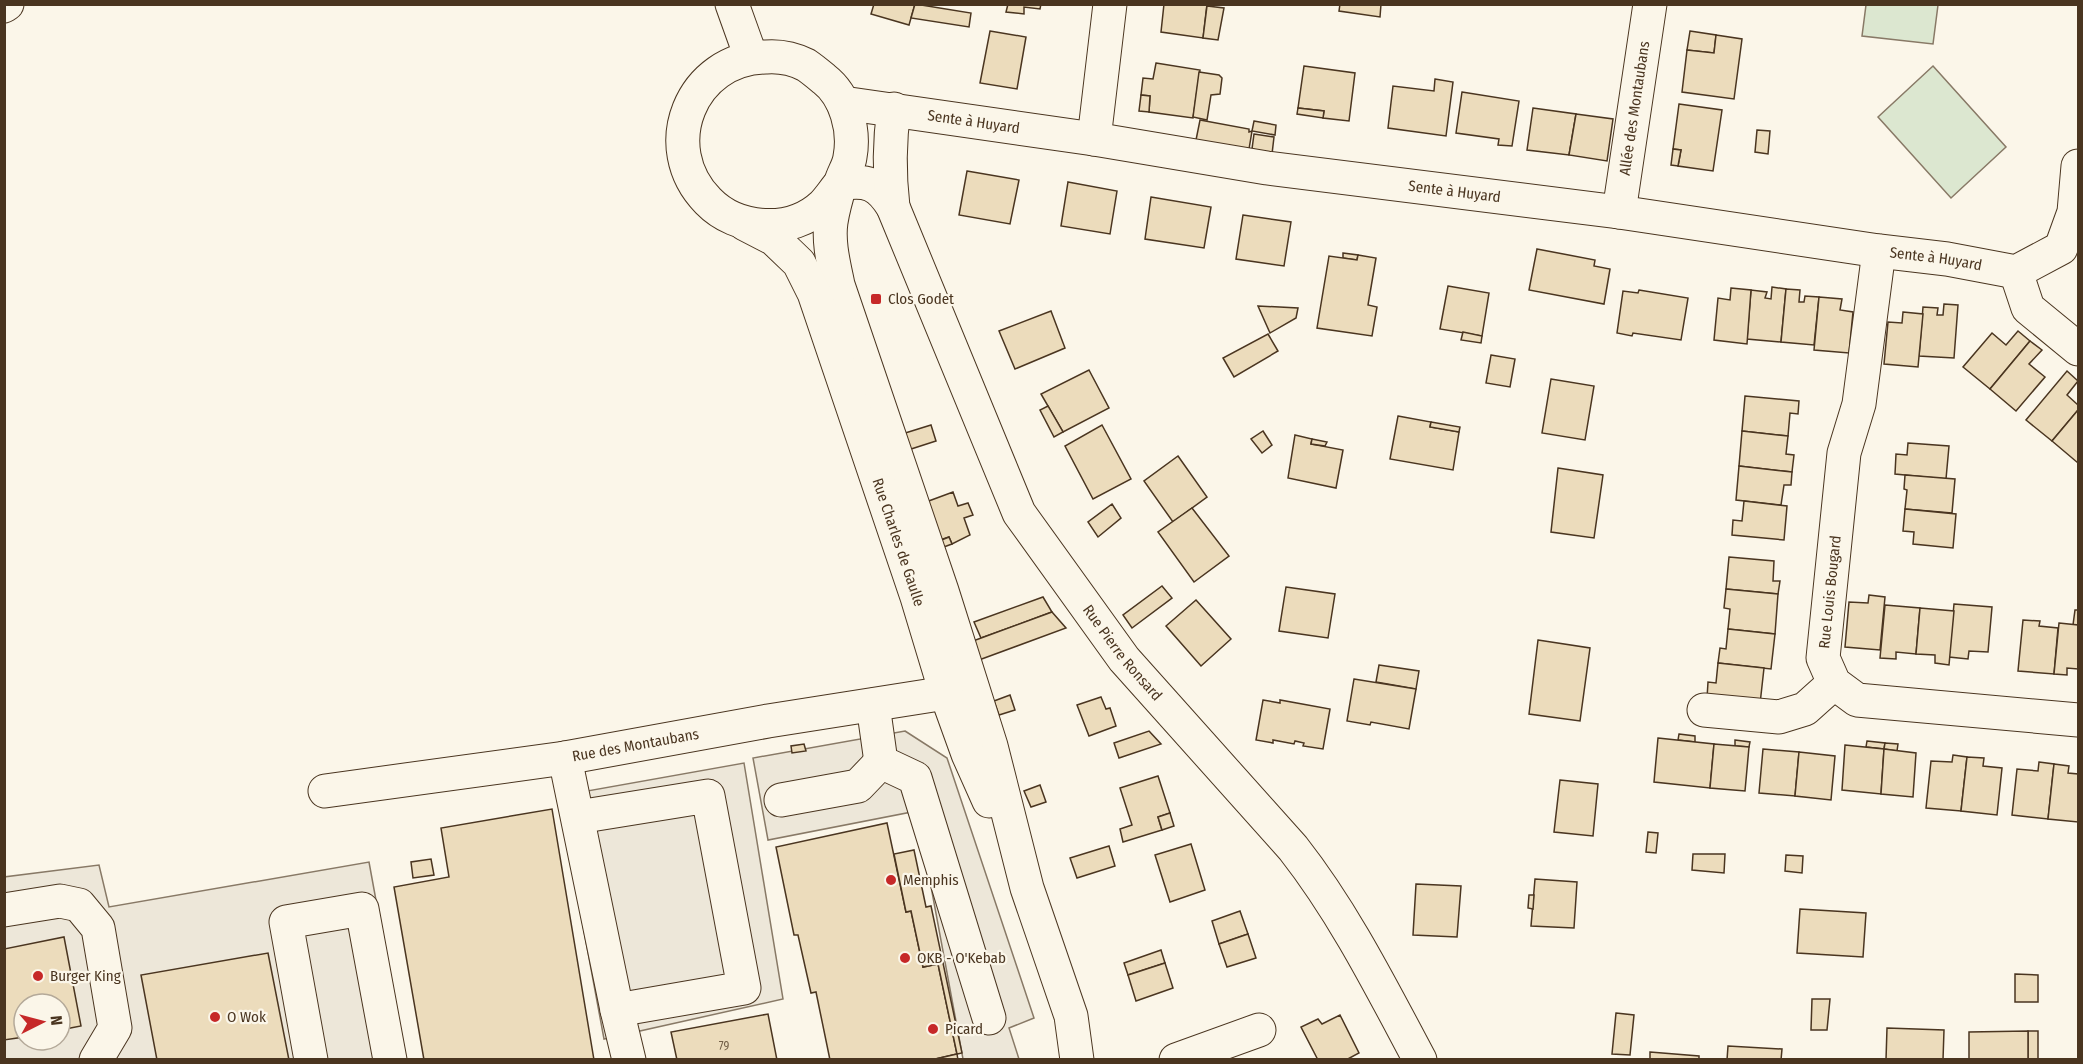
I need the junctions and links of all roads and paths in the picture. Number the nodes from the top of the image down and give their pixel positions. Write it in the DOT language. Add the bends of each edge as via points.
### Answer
graph roads {
  1 [pos="732,4"];
  2 [pos="1110,4"];
  3 [pos="1650,4"];
  4 [pos="751,57"];
  5 [pos="843,103"];
  6 [pos="894,109"];
  7 [pos="1094,139"];
  8 [pos="2079,166"];
  9 [pos="840,184"];
  10 [pos="893,207"];
  11 [pos="1619,212"];
  12 [pos="2076,213"];
  13 [pos="742,223"];
  14 [pos="1879,251"];
  15 [pos="2016,272"];
  16 [pos="2079,349"];
  17 [pos="1834,683"];
  18 [pos="946,693"];
  19 [pos="873,705"];
  20 [pos="1704,710"];
  21 [pos="2079,720"];
  22 [pos="565,758"];
  23 [pos="881,762"];
  24 [pos="325,791"];
  25 [pos="781,800"];
  26 [pos="578,817"];
  27 [pos="1027,888"];
  28 [pos="4,910"];
  29 [pos="617,1010"];
  30 [pos="1071,1016"];
  31 [pos="989,1018"];
  32 [pos="1259,1030"];
  33 [pos="96,1059"];
  34 [pos="311,1059"];
  35 [pos="390,1059"];
  36 [pos="629,1059"];
  37 [pos="1077,1059"];
  38 [pos="1095,1059"];
  39 [pos="1176,1059"];
  40 [pos="1420,1059"];
  1 -- 4 [label="street"];
  2 -- 7 [label="street"];
  3 -- 11 [label="street, Allée des Montaubans"];
  4 -- 5 [label="street" via="779,56 805,64 827,81"];
  4 -- 13 [label="street" via="724,67 703,85 688,109 682,137 685,165 697,190 717,210"];
  5 -- 6 [label="street, Sente à Huyard"];
  5 -- 9 [label="street" via="851,130 850,158"];
  6 -- 7 [label="street, Sente à Huyard"];
  6 -- 10 [label="street, Rue Pierre Ronsard" via="889,142"];
  7 -- 11 [label="street, Sente à Huyard" via="1267,168"];
  8 -- 12 [label="street"];
  9 -- 10 [label="street, Rue Pierre Ronsard" via="872,184 885,193"];
  9 -- 13 [label="street" via="822,206 798,220 771,226"];
  9 -- 27 [label="street, Rue Charles de Gaulle" via="831,223 838,285 942,591 987,735"];
  10 -- 40 [label="street, Rue Pierre Ronsard" via="1019,513 1124,659 1316,876"];
  11 -- 14 [label="street, Sente à Huyard"];
  12 -- 15 [label="street" via="2061,248"];
  13 -- 18 [label="street, Rue Charles de Gaulle" via="774,239 799,263 814,293"];
  14 -- 15 [label="street, Sente à Huyard"];
  14 -- 17 [label="street, Rue Louis Bougard" via="1859,404 1844,453 1825,635 1823,658"];
  15 -- 16 [label="street" via="2028,308"];
  17 -- 20 [label="street" via="1805,709 1779,717"];
  17 -- 21 [label="street" via="1857,700"];
  18 -- 19 [label="street, Rue des Montaubans"];
  18 -- 27 [label="street, Rue Charles de Gaulle" via="968,754"];
  19 -- 22 [label="street, Rue des Montaubans"];
  19 -- 23 [label="street"];
  22 -- 24 [label="street, Rue des Montaubans"];
  22 -- 26 [label="street"];
  23 -- 25 [label="street" via="858,786"];
  23 -- 31 [label="street" via="915,778"];
  26 -- 29 [label="street"];
  26 -- 29 [label="street" via="708,796 744,988"];
  27 -- 30 [label="street, Rue Charles de Gaulle"];
  28 -- 33 [label="street" via="60,901 79,905 98,928 115,1028"];
  29 -- 36 [label="street"];
  30 -- 37 [label="street, Rue Charles de Gaulle"];
  30 -- 38 [label="street, Rue Charles de Gaulle"];
  32 -- 39 [label="street"];
  34 -- 35 [label="street" via="286,922 362,909"];
}
